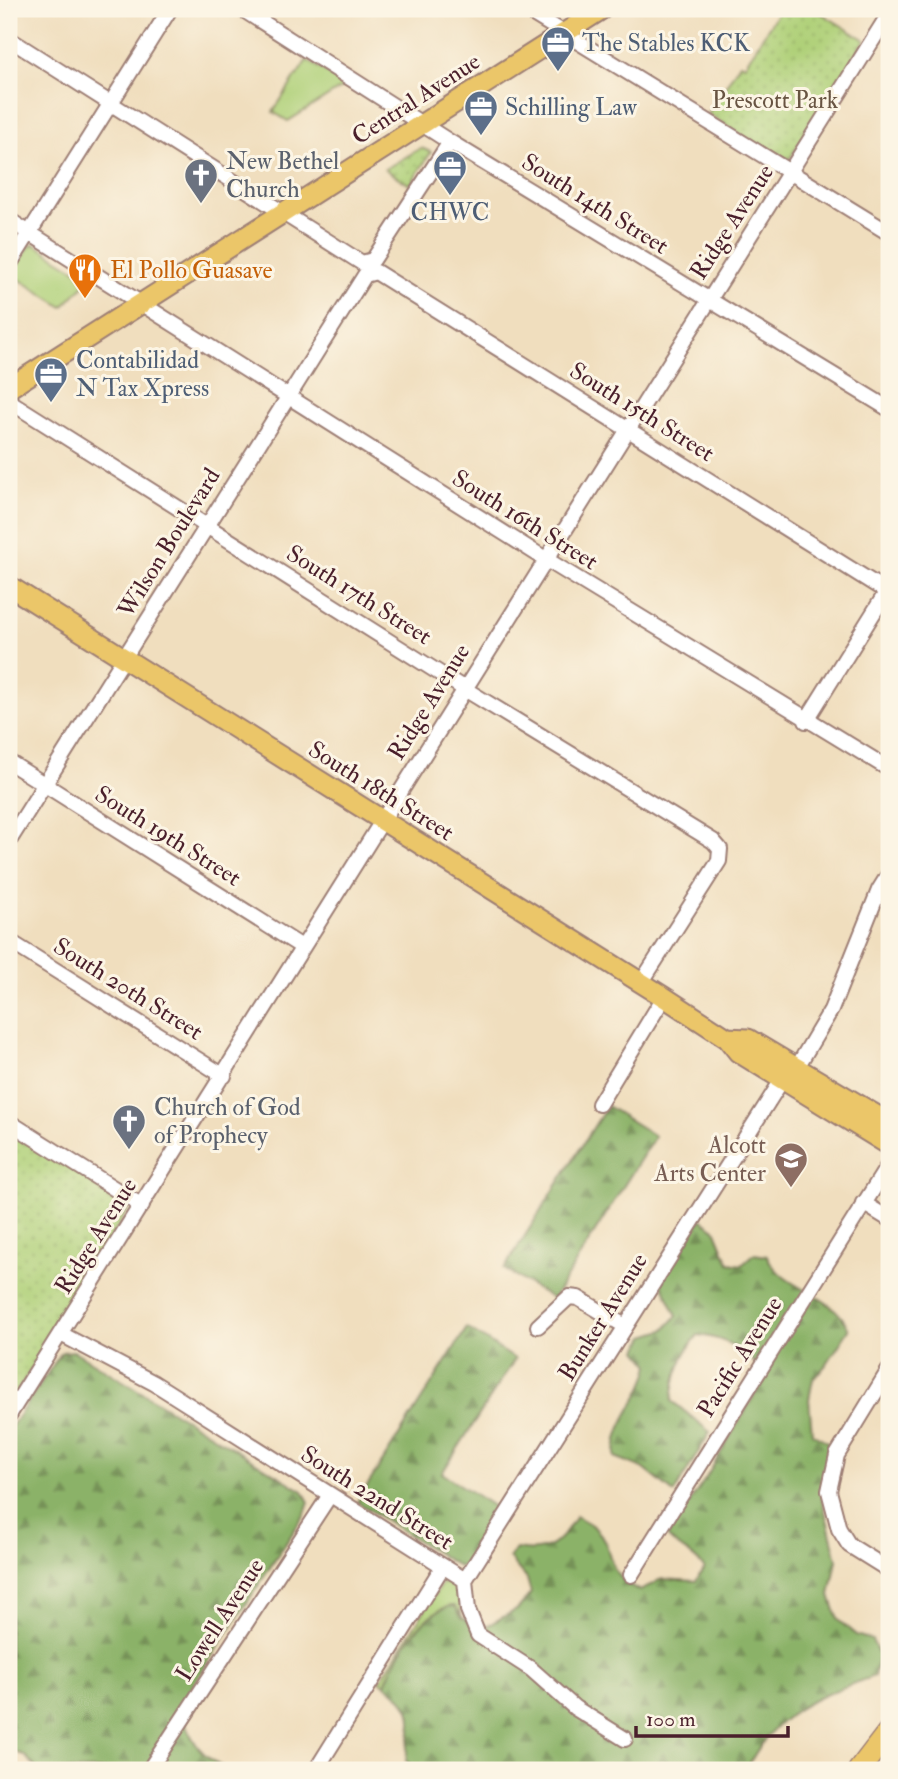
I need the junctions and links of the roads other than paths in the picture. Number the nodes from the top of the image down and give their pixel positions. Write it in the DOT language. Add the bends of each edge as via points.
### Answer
graph roads {
  1 [pos="170,9"];
  2 [pos="243,9"];
  3 [pos="602,9"];
  4 [pos="528,10"];
  5 [pos="889,14"];
  6 [pos="563,34"];
  7 [pos="9,39"];
  8 [pos="110,104"];
  9 [pos="420,124"];
  10 [pos="450,142"];
  11 [pos="790,173"];
  12 [pos="283,213"];
  13 [pos="9,220"];
  14 [pos="29,232"];
  15 [pos="889,233"];
  16 [pos="9,265"];
  17 [pos="369,268"];
  18 [pos="709,301"];
  19 [pos="141,304"];
  20 [pos="9,388"];
  21 [pos="287,398"];
  22 [pos="9,401"];
  23 [pos="889,410"];
  24 [pos="628,429"];
  25 [pos="207,526"];
  26 [pos="547,560"];
  27 [pos="9,586"];
  28 [pos="889,591"];
  29 [pos="124,658"];
  30 [pos="463,688"];
  31 [pos="806,721"];
  32 [pos="9,762"];
  33 [pos="889,769"];
  34 [pos="44,785"];
  35 [pos="381,821"];
  36 [pos="9,841"];
  37 [pos="889,874"];
  38 [pos="9,941"];
  39 [pos="302,947"];
  40 [pos="641,983"];
  41 [pos="664,998"];
  42 [pos="789,1073"];
  43 [pos="224,1076"];
  44 [pos="599,1104"];
  45 [pos="9,1122"];
  46 [pos="889,1122"];
  47 [pos="889,1145"];
  48 [pos="889,1164"];
  49 [pos="863,1203"];
  50 [pos="142,1206"];
  51 [pos="889,1219"];
  52 [pos="538,1326"];
  53 [pos="625,1326"];
  54 [pos="61,1334"];
  55 [pos="889,1370"];
  56 [pos="9,1415"];
  57 [pos="330,1495"];
  58 [pos="443,1566"];
  59 [pos="889,1570"];
  60 [pos="631,1575"];
  61 [pos="465,1580"];
  62 [pos="889,1731"];
  63 [pos="625,1739"];
  64 [pos="149,1770"];
  65 [pos="316,1770"];
  66 [pos="859,1770"];
  1 -- 8 [label="street"];
  2 -- 9 [label="street, South 14th Street"];
  3 -- 6 [label="main road, Central Avenue"];
  4 -- 6 [label="street"];
  5 -- 11 [label="street, Ridge Avenue"];
  6 -- 9 [label="main road, Central Avenue"];
  6 -- 11 [label="street"];
  7 -- 8 [label="street, South 15th Street"];
  8 -- 12 [label="street, South 15th Street"];
  8 -- 14 [label="street"];
  9 -- 10 [label="street, South 14th Street"];
  9 -- 12 [label="main road, Central Avenue"];
  10 -- 17 [label="street, Wilson Boulevard"];
  10 -- 18 [label="street, South 14th Street"];
  11 -- 15 [label="street"];
  11 -- 18 [label="street, Ridge Avenue"];
  12 -- 17 [label="street, South 15th Street"];
  12 -- 19 [label="main road, Central Avenue"];
  13 -- 14 [label="street, South 16th Street"];
  14 -- 16 [label="street"];
  14 -- 19 [label="street, South 16th Street"];
  17 -- 21 [label="street, Wilson Boulevard"];
  17 -- 24 [label="street, South 15th Street"];
  18 -- 23 [label="street, South 14th Street"];
  18 -- 24 [label="street, Ridge Avenue"];
  19 -- 20 [label="main road, Central Avenue"];
  19 -- 21 [label="street, South 16th Street"];
  21 -- 25 [label="street, Wilson Boulevard"];
  21 -- 26 [label="street, South 16th Street"];
  22 -- 25 [label="street, South 17th Street"];
  24 -- 26 [label="street, Ridge Avenue"];
  24 -- 28 [label="street, South 15th Street"];
  25 -- 29 [label="street, Wilson Boulevard"];
  25 -- 30 [label="street, South 17th Street"];
  26 -- 30 [label="street, Ridge Avenue"];
  26 -- 31 [label="street, South 16th Street"];
  27 -- 29 [label="main road, South 18th Street"];
  28 -- 31 [label="street"];
  29 -- 34 [label="street, Wilson Boulevard"];
  29 -- 35 [label="main road, South 18th Street"];
  30 -- 35 [label="street, Ridge Avenue"];
  30 -- 40 [label="street, South 17th Street" via="720,849 719,861"];
  31 -- 33 [label="street, South 16th Street"];
  32 -- 34 [label="street, South 19th Street"];
  34 -- 36 [label="street, Wilson Boulevard"];
  34 -- 39 [label="street, South 19th Street"];
  35 -- 39 [label="street, Ridge Avenue"];
  35 -- 40 [label="main road, South 18th Street"];
  37 -- 42 [label="street, Bunker Avenue" via="831,1010"];
  38 -- 43 [label="street, South 20th Street"];
  39 -- 43 [label="street, Ridge Avenue"];
  40 -- 41 [label="main road, South 18th Street"];
  41 -- 42 [label="main road, South 18th Street" via="727,1038 748,1039"];
  41 -- 44 [label="street"];
  42 -- 46 [label="main road, South 18th Street"];
  42 -- 47 [label="main road, South 18th Street"];
  42 -- 53 [label="street, Bunker Avenue"];
  43 -- 50 [label="street, Ridge Avenue"];
  45 -- 50 [label="street"];
  48 -- 49 [label="street, Pacific Avenue"];
  49 -- 51 [label="street"];
  49 -- 60 [label="street, Pacific Avenue"];
  50 -- 54 [label="street, Ridge Avenue"];
  52 -- 53 [label="street" via="569,1297"];
  53 -- 61 [label="street, Bunker Avenue"];
  54 -- 56 [label="street, Ridge Avenue"];
  54 -- 57 [label="street, South 22nd Street" via="154,1383"];
  55 -- 59 [label="street" via="836,1455 829,1491 839,1529 849,1545"];
  57 -- 58 [label="street, South 22nd Street"];
  57 -- 64 [label="street, Lowell Avenue"];
  58 -- 61 [label="street, South 22nd Street"];
  58 -- 65 [label="street"];
  61 -- 63 [label="street, South 22nd Street" via="468,1610 478,1635 531,1669 575,1708"];
  62 -- 66 [label="highway"];
}
